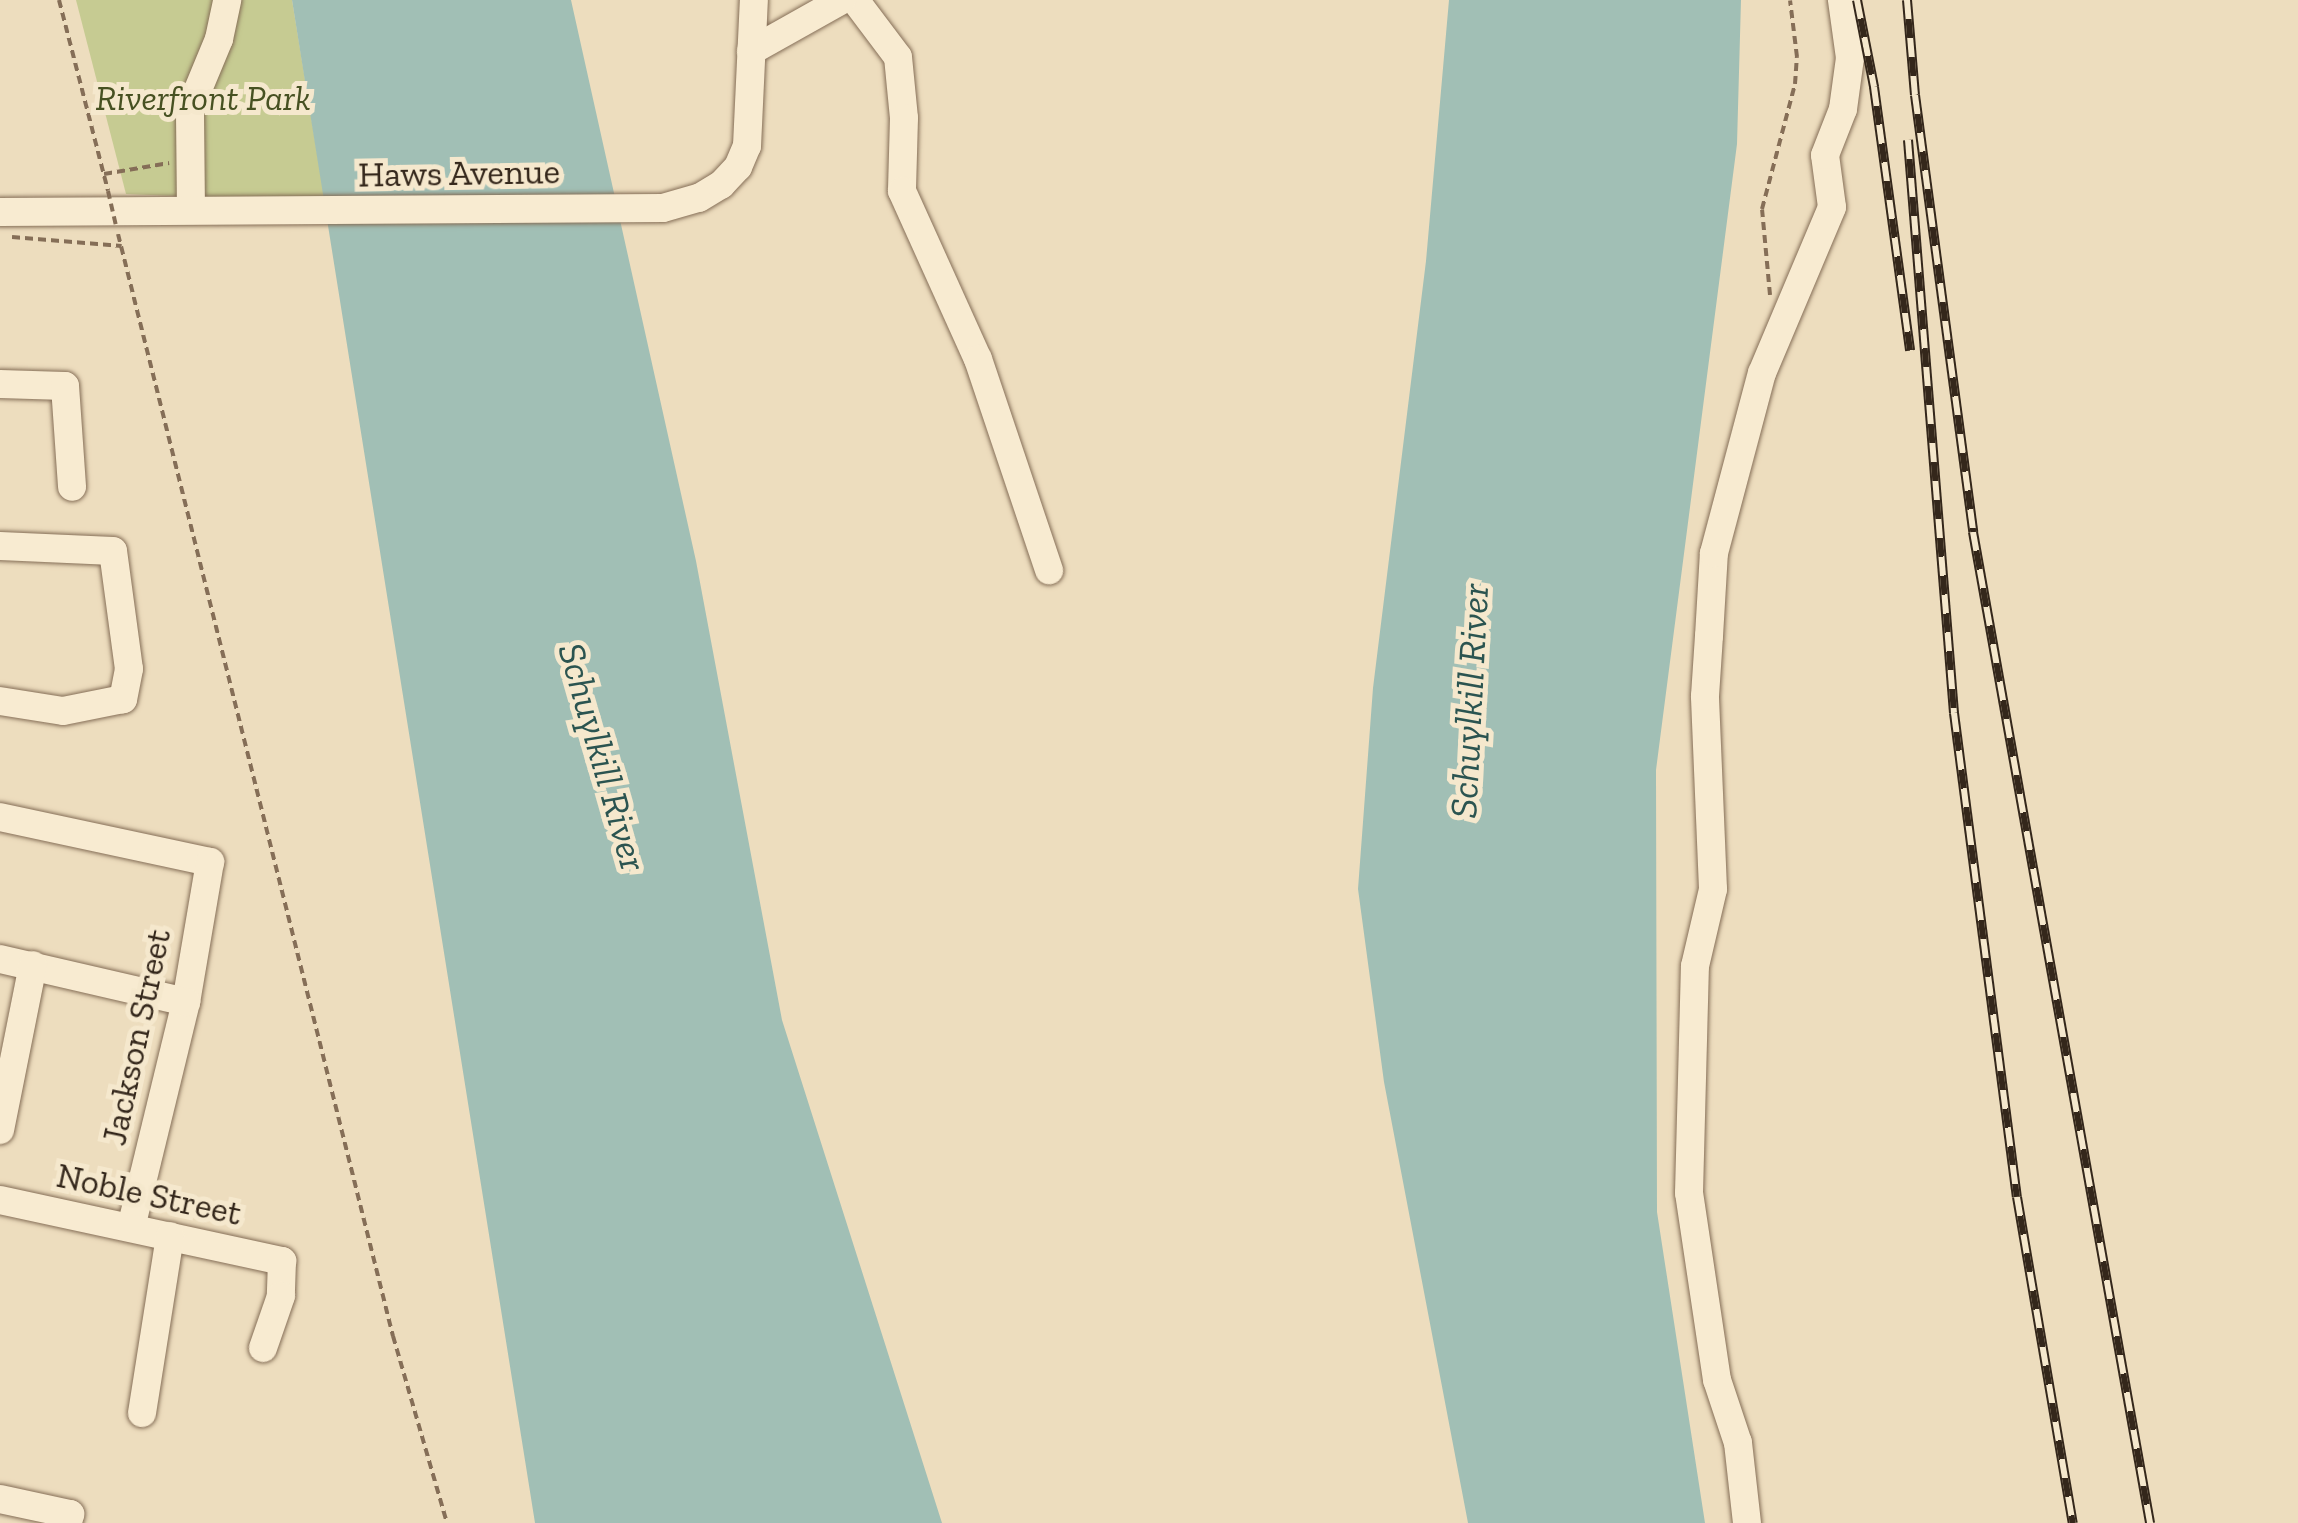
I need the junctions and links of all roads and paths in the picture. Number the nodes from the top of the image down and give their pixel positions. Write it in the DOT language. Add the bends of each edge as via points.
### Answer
graph roads {
  1 [pos="59,0"];
  2 [pos="227,0"];
  3 [pos="754,0"];
  4 [pos="842,0"];
  5 [pos="855,0"];
  6 [pos="1790,0"];
  7 [pos="1842,0"];
  8 [pos="751,51"];
  9 [pos="168,163"];
  10 [pos="104,174"];
  11 [pos="191,210"];
  12 [pos="0,212"];
  13 [pos="0,236"];
  14 [pos="122,246"];
  15 [pos="1771,306"];
  16 [pos="0,384"];
  17 [pos="72,487"];
  18 [pos="0,546"];
  19 [pos="1049,570"];
  20 [pos="0,701"];
  21 [pos="0,817"];
  22 [pos="0,959"];
  23 [pos="33,965"];
  24 [pos="186,1002"];
  25 [pos="0,1130"];
  26 [pos="0,1200"];
  27 [pos="131,1227"];
  28 [pos="170,1236"];
  29 [pos="264,1348"];
  30 [pos="142,1413"];
  31 [pos="0,1499"];
  32 [pos="68,1519"];
  33 [pos="447,1523"];
  34 [pos="1746,1523"];
  1 -- 10 [label="path"];
  2 -- 11 [label="street" via="190,109"];
  3 -- 8 [label="street, Haws Avenue"];
  4 -- 8 [label="street"];
  5 -- 19 [label="street" via="898,57 902,191 978,359"];
  6 -- 15 [label="path" via="1794,84 1762,210"];
  7 -- 34 [label="street" via="1850,58 1844,109 1825,156 1832,208 1762,374 1714,553 1708,636 1713,889 1696,966 1689,1194 1718,1380 1738,1443"];
  8 -- 11 [label="street, Haws Avenue" via="747,146 721,185 699,198 663,208"];
  9 -- 10 [label="path"];
  10 -- 14 [label="path, bridge"];
  11 -- 12 [label="street, Haws Avenue"];
  13 -- 14 [label="path"];
  14 -- 33 [label="path" via="393,1336"];
  16 -- 17 [label="street" via="65,386"];
  18 -- 20 [label="street" via="114,552 129,669 123,699 63,711"];
  21 -- 24 [label="street, Jackson Street" via="210,862"];
  22 -- 23 [label="street"];
  23 -- 24 [label="street"];
  23 -- 25 [label="street"];
  24 -- 27 [label="street, Jackson Street"];
  26 -- 27 [label="street, Noble Street"];
  27 -- 28 [label="street, Noble Street"];
  28 -- 29 [label="street, Noble Street" via="282,1261 280,1296"];
  28 -- 30 [label="street"];
  31 -- 32 [label="street"];
}
